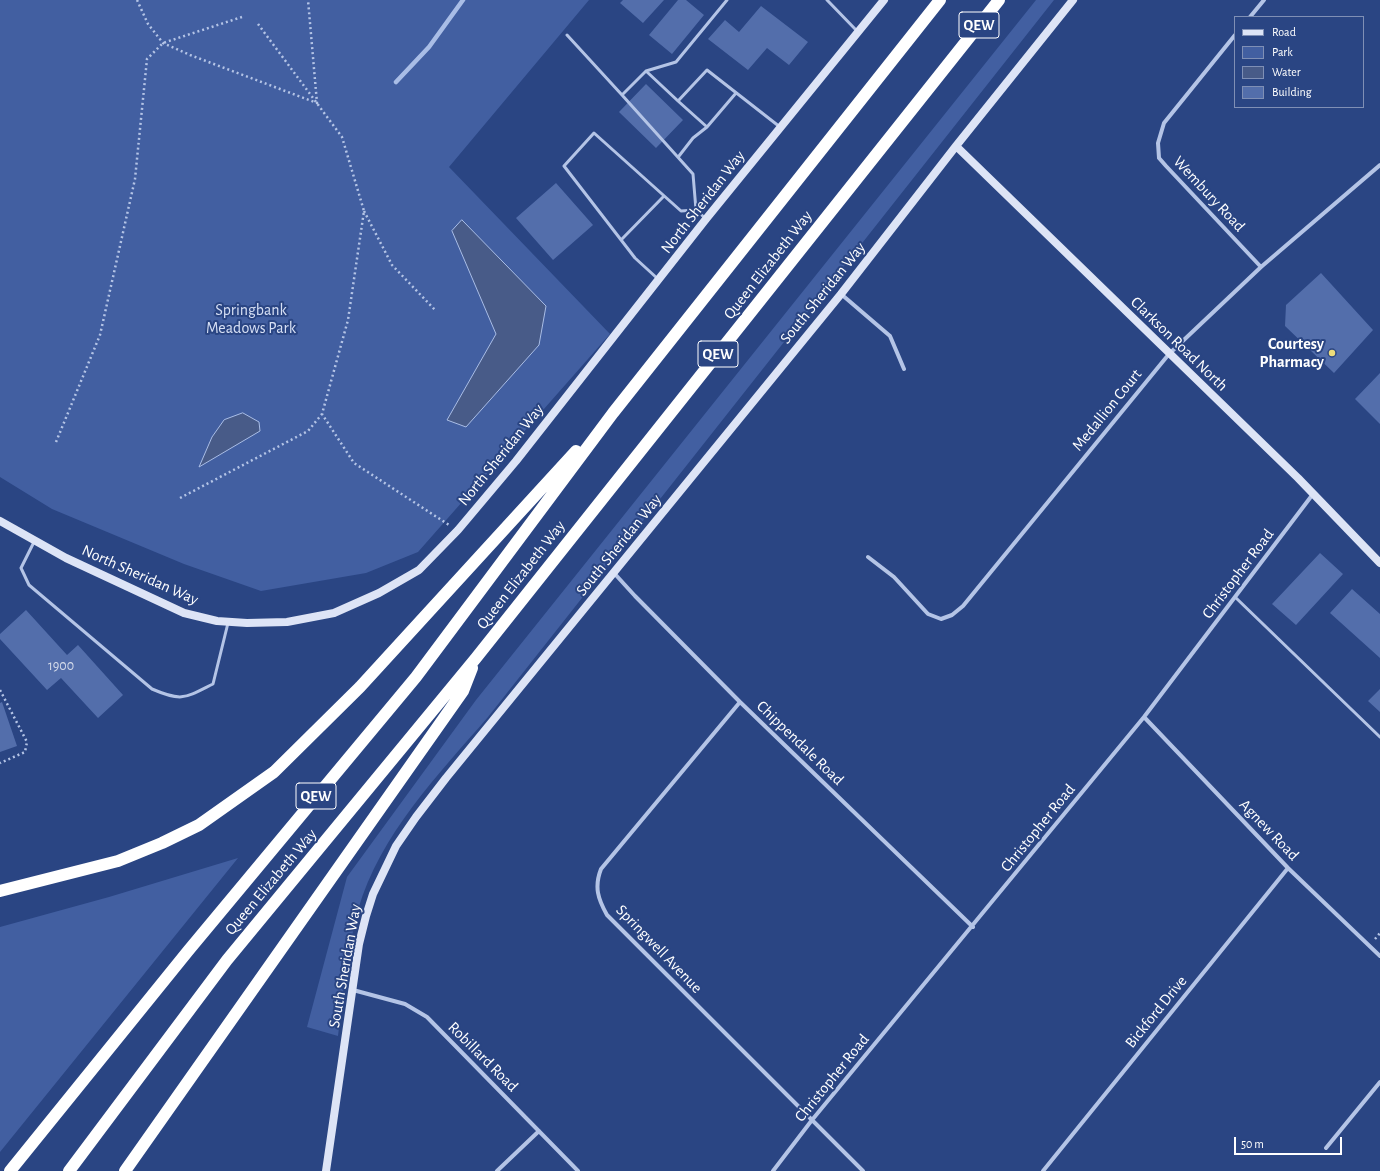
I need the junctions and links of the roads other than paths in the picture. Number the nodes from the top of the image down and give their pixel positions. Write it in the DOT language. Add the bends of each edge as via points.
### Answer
graph roads {
  1 [pos="727,0"];
  2 [pos="827,0"];
  3 [pos="884,0"];
  4 [pos="940,0"];
  5 [pos="999,0"];
  6 [pos="1073,0"];
  7 [pos="1264,0"];
  8 [pos="1251,16"];
  9 [pos="857,31"];
  10 [pos="567,35"];
  11 [pos="1234,36"];
  12 [pos="646,71"];
  13 [pos="736,93"];
  14 [pos="622,95"];
  15 [pos="678,101"];
  16 [pos="707,127"];
  17 [pos="780,127"];
  18 [pos="956,146"];
  19 [pos="679,156"];
  20 [pos="1380,165"];
  21 [pos="664,196"];
  22 [pos="696,210"];
  23 [pos="706,219"];
  24 [pos="621,240"];
  25 [pos="1261,267"];
  26 [pos="659,280"];
  27 [pos="841,294"];
  28 [pos="1169,354"];
  29 [pos="904,369"];
  30 [pos="613,413"];
  31 [pos="1313,494"];
  32 [pos="0,521"];
  33 [pos="35,540"];
  34 [pos="868,557"];
  35 [pos="1380,563"];
  36 [pos="614,573"];
  37 [pos="1235,596"];
  38 [pos="229,622"];
  39 [pos="476,658"];
  40 [pos="740,702"];
  41 [pos="1144,717"];
  42 [pos="1380,737"];
  43 [pos="1288,868"];
  44 [pos="0,891"];
  45 [pos="972,927"];
  46 [pos="1380,956"];
  47 [pos="353,990"];
  48 [pos="1380,1082"];
  49 [pos="812,1120"];
  50 [pos="539,1131"];
  51 [pos="1326,1148"];
  52 [pos="10,1171"];
  53 [pos="69,1171"];
  54 [pos="125,1171"];
  55 [pos="326,1171"];
  56 [pos="497,1171"];
  57 [pos="578,1171"];
  58 [pos="773,1171"];
  59 [pos="863,1171"];
  60 [pos="1043,1171"];
  1 -- 12 [label="lane" via="676,62"];
  2 -- 9 [label="lane"];
  3 -- 9 [label="street, North Sheridan Way"];
  4 -- 30 [label="highway, Queen Elizabeth Way / QEW"];
  5 -- 39 [label="highway, Queen Elizabeth Way / QEW"];
  6 -- 18 [label="street, South Sheridan Way"];
  7 -- 8 [label="street"];
  9 -- 17 [label="street, North Sheridan Way"];
  10 -- 14 [label="lane"];
  11 -- 25 [label="street, Wembury Road" via="1164,123 1158,143 1159,158"];
  12 -- 14 [label="lane"];
  12 -- 15 [label="lane"];
  13 -- 15 [label="lane" via="707,70"];
  13 -- 16 [label="lane"];
  13 -- 17 [label="lane"];
  14 -- 19 [label="lane"];
  15 -- 16 [label="lane"];
  16 -- 19 [label="lane" via="693,138"];
  17 -- 23 [label="street, North Sheridan Way"];
  18 -- 27 [label="street, South Sheridan Way"];
  18 -- 28 [label="street, Clarkson Road North"];
  19 -- 22 [label="lane" via="693,174"];
  20 -- 25 [label="street, Medallion Court"];
  21 -- 22 [label="lane" via="681,211"];
  21 -- 24 [label="lane"];
  21 -- 24 [label="lane" via="594,133 564,166"];
  22 -- 23 [label="lane"];
  23 -- 26 [label="street, North Sheridan Way"];
  24 -- 26 [label="lane" via="635,258"];
  25 -- 28 [label="street, Medallion Court"];
  26 -- 38 [label="street, North Sheridan Way" via="530,443 458,530 419,570 379,593 334,612 287,622"];
  27 -- 29 [label="street" via="890,336"];
  27 -- 36 [label="street, South Sheridan Way"];
  28 -- 31 [label="street, Clarkson Road North"];
  28 -- 34 [label="street, Medallion Court" via="963,606 952,615 941,619 928,614 894,577"];
  30 -- 44 [label="highway" via="360,687 274,772 199,824 162,843 118,861"];
  30 -- 52 [label="highway, Queen Elizabeth Way / QEW" via="416,677 193,945"];
  31 -- 35 [label="street, Clarkson Road North"];
  31 -- 37 [label="street, Christopher Road"];
  32 -- 33 [label="street, North Sheridan Way"];
  33 -- 38 [label="street, North Sheridan Way" via="66,558 184,612"];
  33 -- 38 [label="lane" via="21,568 29,585 152,690 172,698 190,696 213,684"];
  36 -- 40 [label="street, Chippendale Road"];
  36 -- 47 [label="street, South Sheridan Way" via="446,778 396,846 379,880 366,916"];
  37 -- 41 [label="street, Christopher Road"];
  37 -- 42 [label="lane"];
  39 -- 53 [label="highway, Queen Elizabeth Way / QEW" via="227,960"];
  39 -- 54 [label="highway" via="463,691"];
  40 -- 45 [label="street, Chippendale Road"];
  40 -- 49 [label="street, Springwell Avenue" via="601,869 597,880 598,900 607,915"];
  41 -- 43 [label="street, Agnew Road"];
  41 -- 45 [label="street, Christopher Road"];
  43 -- 46 [label="street, Agnew Road"];
  43 -- 60 [label="street, Bickford Drive"];
  45 -- 49 [label="street, Christopher Road"];
  47 -- 50 [label="street, Robillard Road" via="405,1004 427,1017"];
  47 -- 55 [label="street, South Sheridan Way"];
  48 -- 51 [label="street"];
  49 -- 58 [label="street, Christopher Road"];
  49 -- 59 [label="street, Springwell Avenue"];
  50 -- 56 [label="street"];
  50 -- 57 [label="street, Robillard Road"];
}
